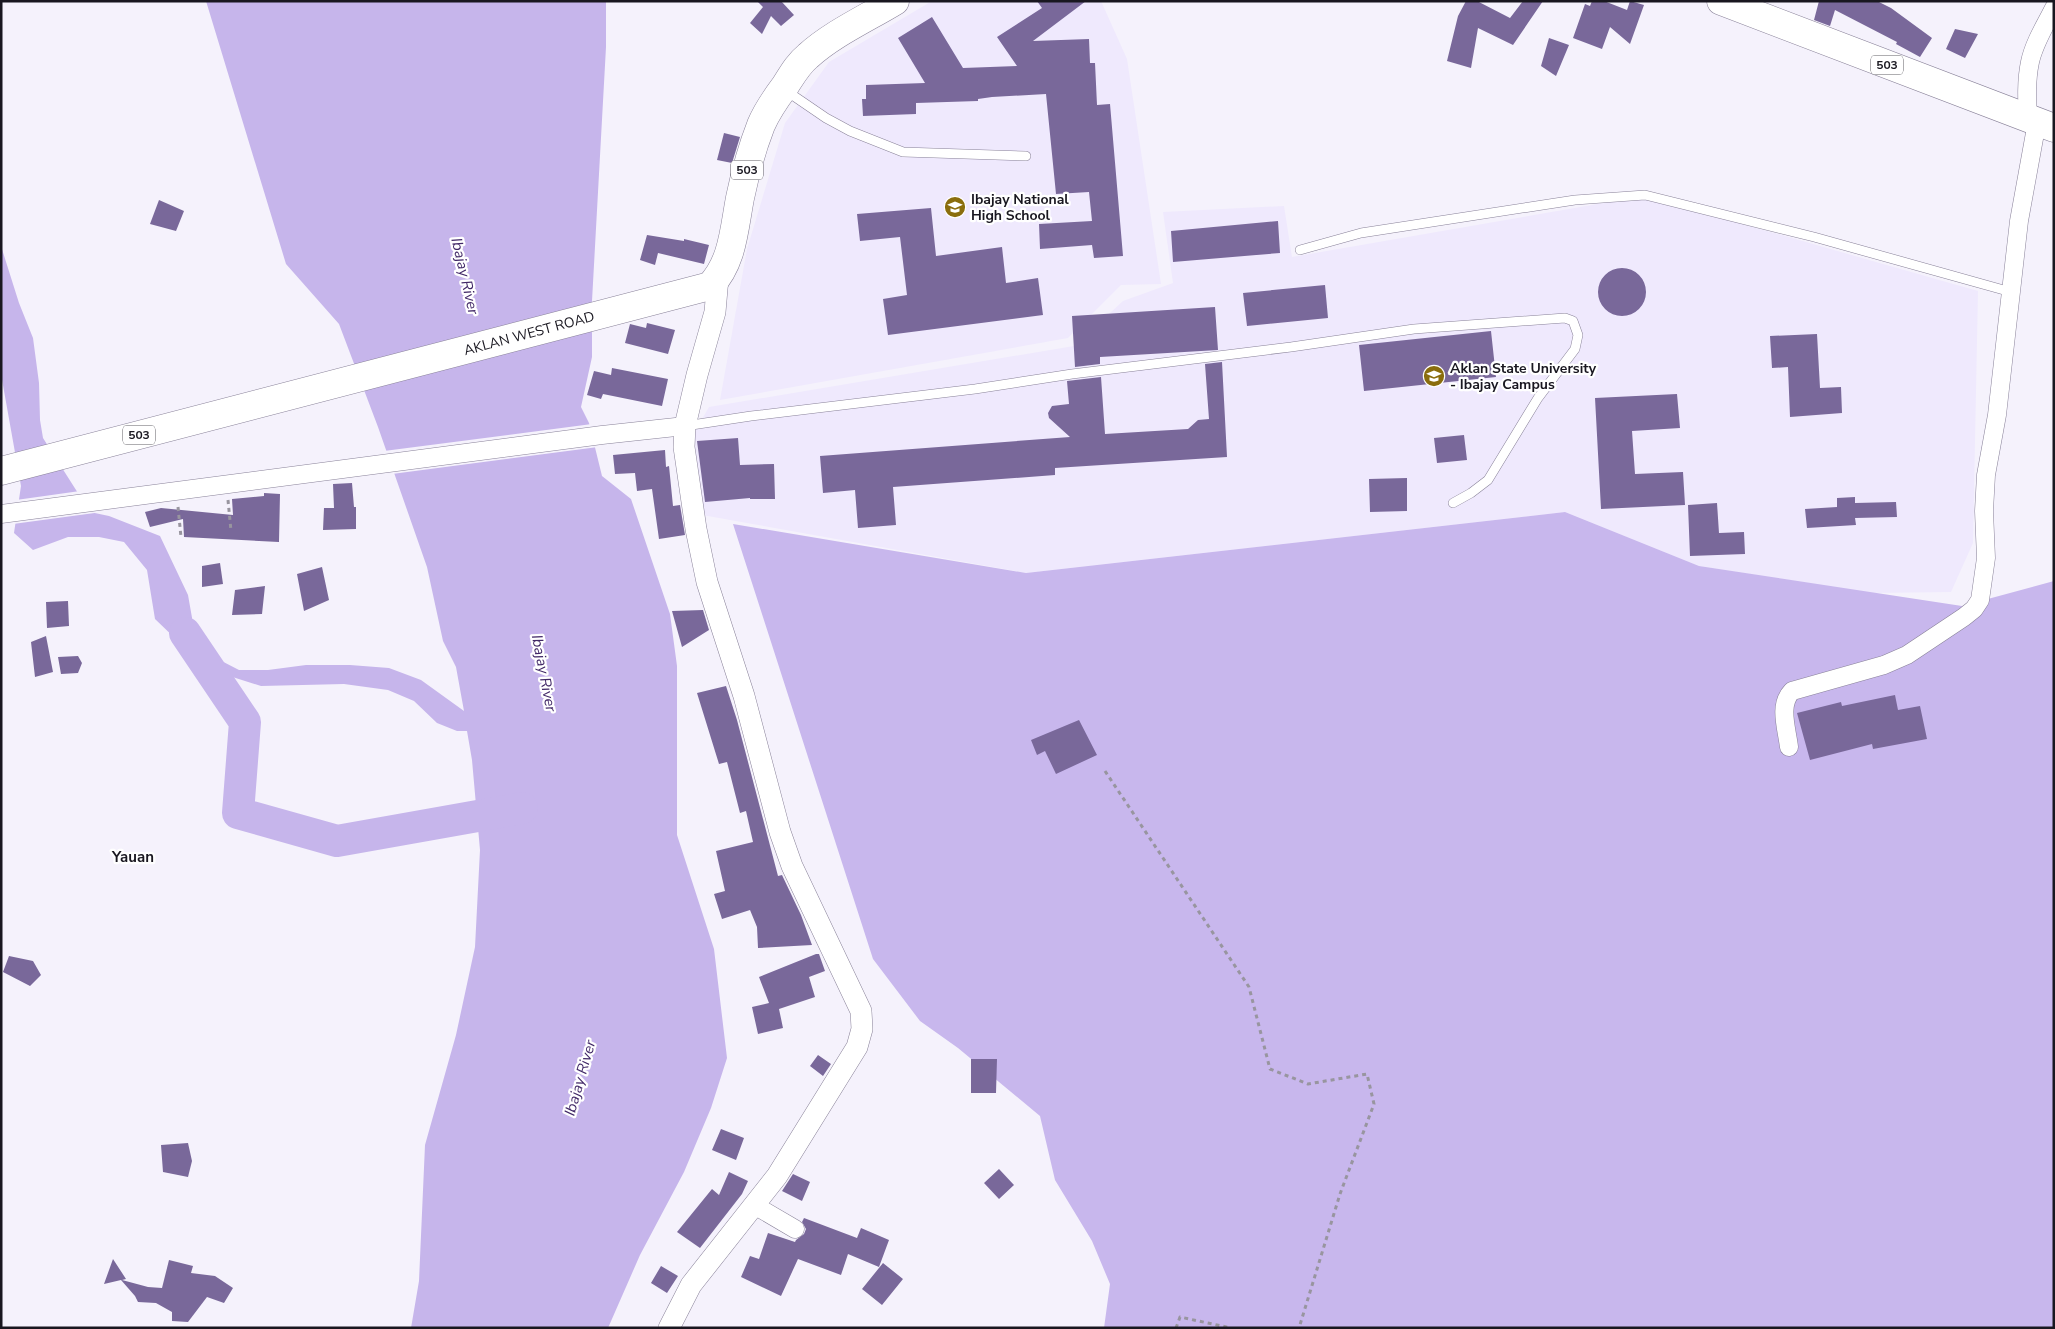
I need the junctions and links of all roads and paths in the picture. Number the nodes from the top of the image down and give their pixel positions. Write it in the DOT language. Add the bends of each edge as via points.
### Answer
graph roads {
  1 [pos="895,1"];
  2 [pos="1721,1"];
  3 [pos="2054,8"];
  4 [pos="783,88"];
  5 [pos="2040,123"];
  6 [pos="1026,156"];
  7 [pos="1300,250"];
  8 [pos="718,277"];
  9 [pos="2010,292"];
  10 [pos="685,426"];
  11 [pos="1,470"];
  12 [pos="226,484"];
  13 [pos="177,491"];
  14 [pos="1453,504"];
  15 [pos="1,514"];
  16 [pos="231,531"];
  17 [pos="181,537"];
  18 [pos="1789,747"];
  19 [pos="1105,771"];
  20 [pos="754,1205"];
  21 [pos="795,1229"];
  22 [pos="669,1328"];
  23 [pos="1176,1328"];
  24 [pos="1231,1328"];
  25 [pos="1299,1328"];
  1 -- 4 [label="main road, 503" via="823,44 798,66"];
  2 -- 5 [label="main road, 503"];
  3 -- 5 [label="street" via="2034,48 2028,78"];
  4 -- 6 [label="lane" via="850,131 903,152"];
  4 -- 8 [label="main road, 503" via="761,124 741,192 728,260"];
  5 -- 9 [label="street" via="2020,221"];
  7 -- 9 [label="lane" via="1361,233 1575,200 1645,195 1814,237"];
  8 -- 10 [label="street" via="716,312"];
  8 -- 11 [label="main road, AKLAN WEST ROAD / 503" via="710,286"];
  9 -- 18 [label="street" via="1997,415 1986,475 1986,558 1980,600 1964,617 1907,655 1884,665 1792,691 1786,696 1784,705"];
  10 -- 12 [label="street"];
  10 -- 14 [label="lane" via="1414,329 1565,318 1573,321 1578,335 1575,348 1538,398 1488,480"];
  10 -- 20 [label="street" via="687,472 707,582 744,696 780,832 792,866 862,1011 857,1047 777,1176"];
  12 -- 13 [label="street"];
  12 -- 16 [label="path"];
  13 -- 15 [label="street"];
  13 -- 17 [label="path"];
  19 -- 25 [label="path" via="1249,987 1270,1070 1308,1084 1367,1074 1374,1104 1340,1194"];
  20 -- 21 [label="street"];
  20 -- 22 [label="street" via="691,1286"];
  23 -- 24 [label="path" via="1180,1317"];
}
